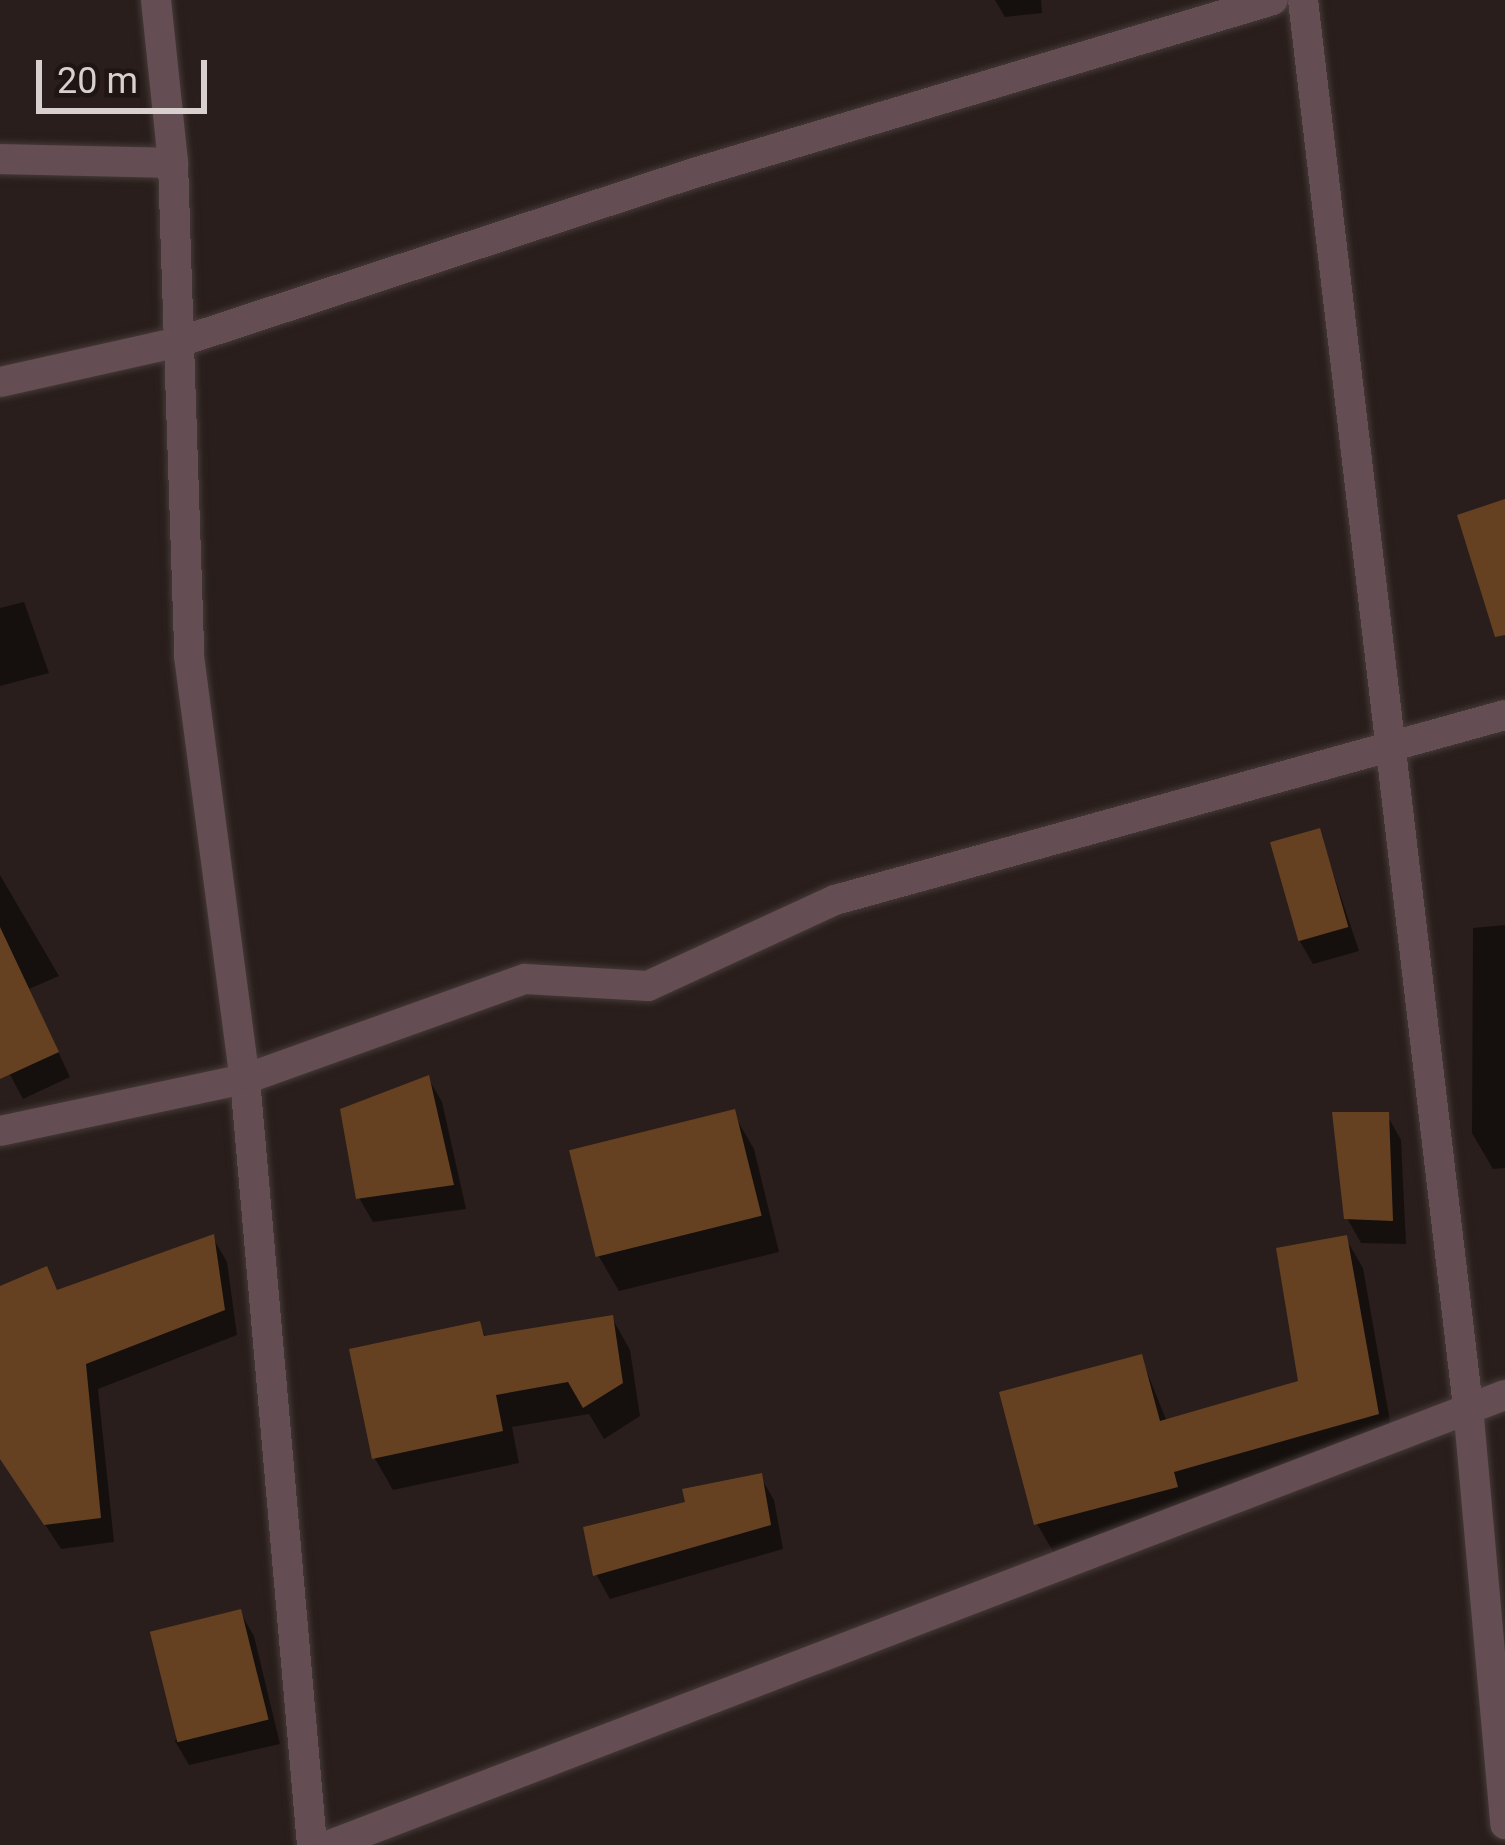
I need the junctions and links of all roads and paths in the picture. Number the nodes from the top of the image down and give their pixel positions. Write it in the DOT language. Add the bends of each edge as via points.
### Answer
graph roads {
  1 [pos="155,0"];
  2 [pos="1274,0"];
  3 [pos="1303,0"];
  4 [pos="0,159"];
  5 [pos="173,163"];
  6 [pos="179,342"];
  7 [pos="0,382"];
  8 [pos="1505,715"];
  9 [pos="1388,752"];
  10 [pos="245,1079"];
  11 [pos="0,1131"];
  12 [pos="1505,1395"];
  13 [pos="1468,1406"];
  14 [pos="1505,1824"];
  15 [pos="312,1845"];
  16 [pos="330,1845"];
  1 -- 5 [label="street"];
  2 -- 6 [label="street" via="694,173"];
  3 -- 9 [label="street"];
  4 -- 5 [label="street"];
  5 -- 6 [label="street"];
  6 -- 7 [label="street"];
  6 -- 10 [label="street" via="189,656"];
  8 -- 9 [label="street"];
  9 -- 10 [label="street" via="835,900 648,986 525,979"];
  9 -- 13 [label="street"];
  10 -- 11 [label="street"];
  10 -- 15 [label="street"];
  12 -- 13 [label="street"];
  13 -- 14 [label="street"];
  13 -- 16 [label="street"];
}
